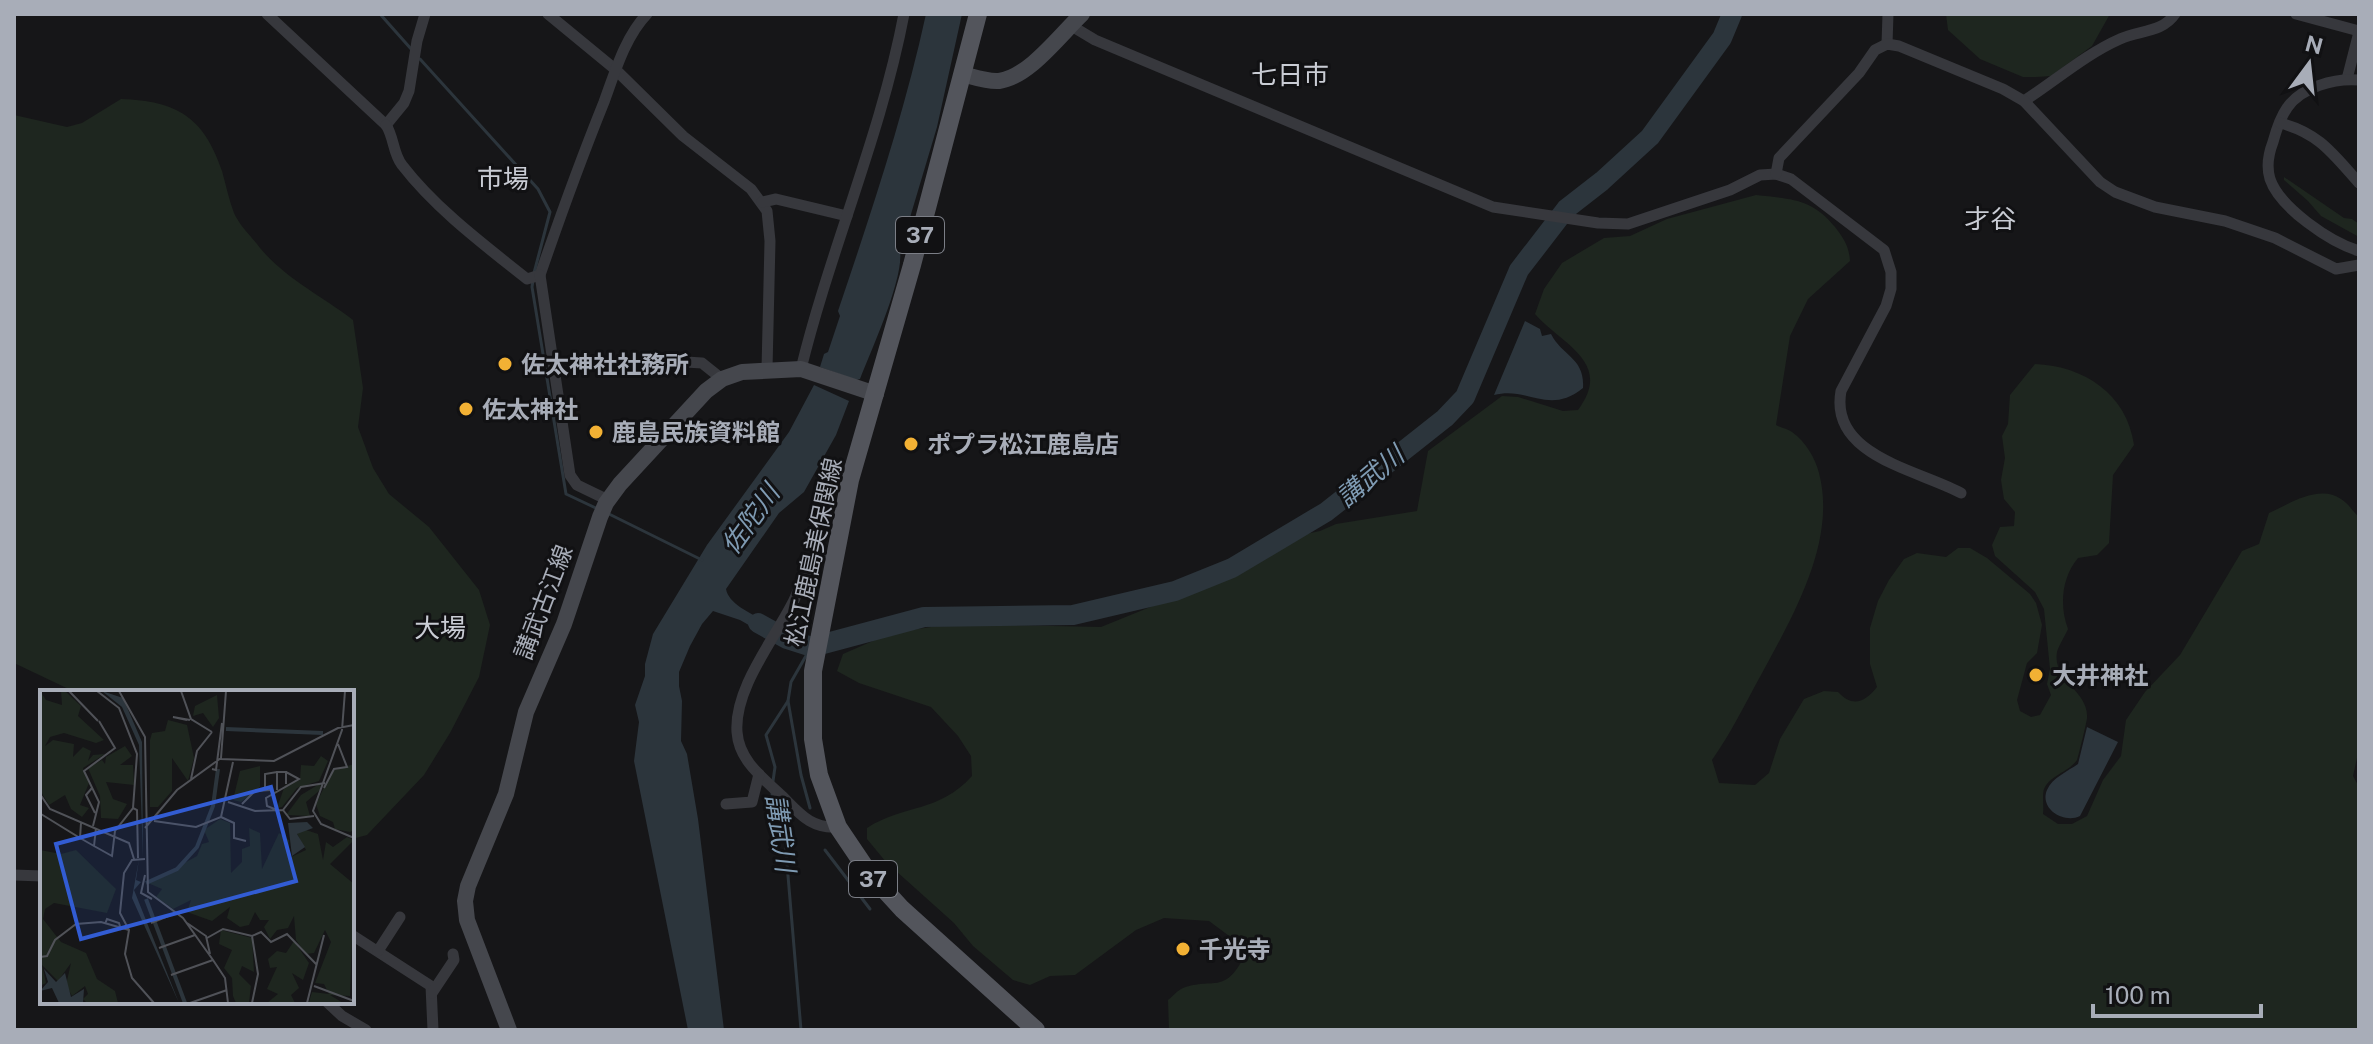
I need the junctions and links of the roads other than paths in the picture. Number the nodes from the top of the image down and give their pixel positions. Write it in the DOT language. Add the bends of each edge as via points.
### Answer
graph roads {
  1 [pos="267,14"];
  2 [pos="425,14"];
  3 [pos="548,14"];
  4 [pos="647,14"];
  5 [pos="904,14"];
  6 [pos="978,14"];
  7 [pos="1888,14"];
  8 [pos="2175,14"];
  9 [pos="2301,15"];
  10 [pos="1076,20"];
  11 [pos="2359,32"];
  12 [pos="1887,44"];
  13 [pos="616,70"];
  14 [pos="962,74"];
  15 [pos="2353,79"];
  16 [pos="2024,101"];
  17 [pos="2280,123"];
  18 [pos="386,125"];
  19 [pos="1776,174"];
  20 [pos="2359,183"];
  21 [pos="762,202"];
  22 [pos="847,216"];
  23 [pos="2359,251"];
  24 [pos="2359,265"];
  25 [pos="536,276"];
  26 [pos="686,362"];
  27 [pos="767,369"];
  28 [pos="808,371"];
  29 [pos="722,379"];
  30 [pos="868,392"];
  31 [pos="1961,493"];
  32 [pos="605,507"];
  33 [pos="833,557"];
  34 [pos="759,774"];
  35 [pos="726,804"];
  36 [pos="838,827"];
  37 [pos="14,875"];
  38 [pos="40,876"];
  39 [pos="400,917"];
  40 [pos="354,936"];
  41 [pos="378,951"];
  42 [pos="453,954"];
  43 [pos="432,993"];
  44 [pos="329,1004"];
  45 [pos="366,1030"];
  46 [pos="433,1030"];
  47 [pos="509,1030"];
  48 [pos="1036,1030"];
  1 -- 18 [label="street"];
  2 -- 18 [label="street" via="409,91"];
  3 -- 13 [label="street"];
  4 -- 13 [label="street"];
  5 -- 22 [label="street"];
  6 -- 14 [label="main road, 松江鹿島美保関線 / 37"];
  7 -- 12 [label="street"];
  8 -- 16 [label="street" via="2164,26 2108,45"];
  9 -- 11 [label="street"];
  10 -- 14 [label="main road" via="1013,78 996,81"];
  10 -- 19 [label="street" via="1095,40 1476,202 1628,224 1760,175"];
  11 -- 15 [label="street"];
  12 -- 16 [label="street"];
  12 -- 19 [label="street" via="1875,50 1779,158"];
  13 -- 21 [label="street" via="683,136"];
  13 -- 25 [label="street"];
  14 -- 30 [label="main road, 松江鹿島美保関線 / 37"];
  15 -- 17 [label="street" via="2322,85 2295,100"];
  16 -- 24 [label="street" via="2115,192 2275,238 2336,269"];
  17 -- 20 [label="street" via="2321,141"];
  17 -- 23 [label="street" via="2267,160 2274,186 2320,233"];
  18 -- 25 [label="street" via="399,162 428,193 527,279"];
  19 -- 31 [label="street" via="1809,190 1884,250 1891,272 1886,306 1841,391 1838,404 1845,429 1894,467"];
  21 -- 22 [label="street" via="776,199"];
  21 -- 27 [label="street" via="770,221"];
  22 -- 28 [label="street" via="813,318"];
  25 -- 32 [label="street" via="570,475"];
  26 -- 29 [label="street" via="702,363"];
  27 -- 28 [label="main road, 講武古江線"];
  27 -- 29 [label="main road, 講武古江線"];
  28 -- 30 [label="main road, 講武古江線"];
  29 -- 32 [label="main road, 講武古江線" via="638,463"];
  30 -- 33 [label="main road, 松江鹿島美保関線 / 37"];
  32 -- 47 [label="main road, 講武古江線" via="526,712 506,794 465,901 467,920"];
  33 -- 34 [label="street" via="813,562 747,687 737,732 743,755"];
  33 -- 36 [label="main road, 松江鹿島美保関線 / 37" via="811,702 817,763"];
  34 -- 35 [label="street" via="752,802"];
  34 -- 36 [label="street" via="813,824"];
  36 -- 48 [label="main road, 松江鹿島美保関線 / 37" via="902,909"];
  37 -- 38 [label="street"];
  39 -- 41 [label="street"];
  40 -- 41 [label="street"];
  41 -- 43 [label="street" via="428,983"];
  42 -- 43 [label="street"];
  43 -- 46 [label="street"];
  44 -- 45 [label="street"];
}
